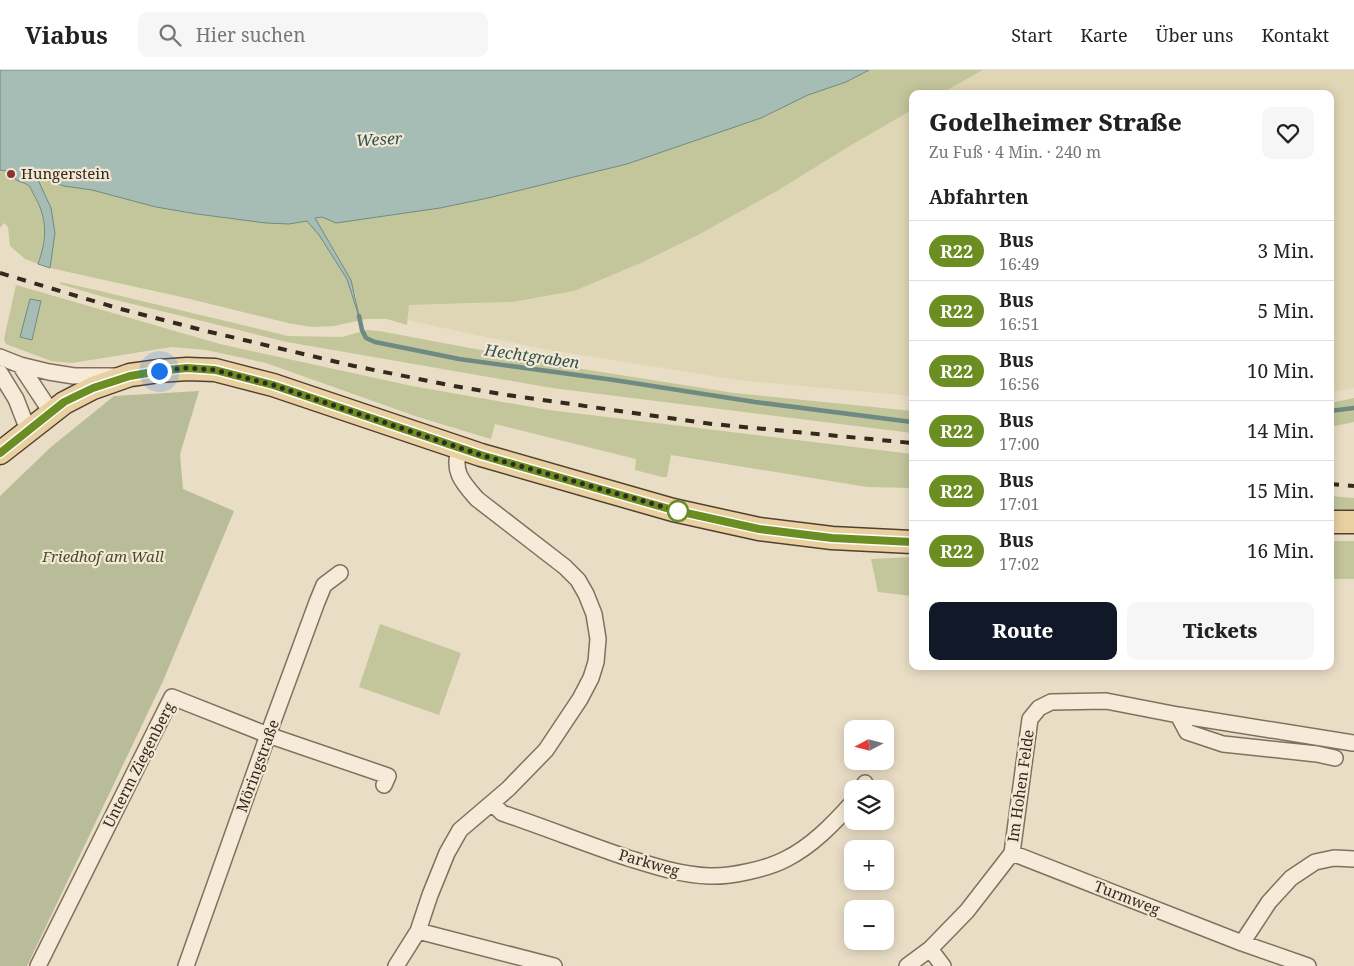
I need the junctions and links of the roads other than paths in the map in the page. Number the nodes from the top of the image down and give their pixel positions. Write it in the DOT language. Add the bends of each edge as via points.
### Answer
graph roads {
  1 [pos="0,357"];
  2 [pos="20,365"];
  3 [pos="0,373"];
  4 [pos="130,376"];
  5 [pos="51,412"];
  6 [pos="28,430"];
  7 [pos="460,448"];
  8 [pos="0,453"];
  9 [pos="1334,522"];
  10 [pos="1354,522"];
  11 [pos="909,542"];
  12 [pos="340,573"];
  13 [pos="1178,715"];
  14 [pos="268,735"];
  15 [pos="1353,743"];
  16 [pos="1335,758"];
  17 [pos="384,786"];
  18 [pos="492,803"];
  19 [pos="844,812"];
  20 [pos="1012,853"];
  21 [pos="1354,859"];
  22 [pos="418,931"];
  23 [pos="1242,944"];
  24 [pos="930,949"];
  25 [pos="38,966"];
  26 [pos="186,966"];
  27 [pos="396,966"];
  28 [pos="554,966"];
  29 [pos="907,966"];
  30 [pos="943,966"];
  31 [pos="1308,966"];
  1 -- 2 [label="street"];
  2 -- 4 [label="street" via="74,376"];
  2 -- 5 [label="street"];
  3 -- 6 [label="street" via="16,399"];
  4 -- 5 [label="main road" via="93,388"];
  4 -- 7 [label="main road" via="187,368 215,370 273,385"];
  5 -- 6 [label="main road"];
  6 -- 8 [label="main road"];
  7 -- 11 [label="main road" via="673,510 750,527 832,538"];
  7 -- 18 [label="street" via="456,467 467,488 578,580 594,614 598,639 596,662 580,699 546,750"];
  9 -- 10 [label="main road"];
  12 -- 14 [label="street, Möringstraße" via="324,585"];
  13 -- 15 [label="street, Im Hohen Felde"];
  13 -- 16 [label="street" via="1187,732 1224,744"];
  13 -- 20 [label="street, Im Hohen Felde" via="1106,701 1051,702 1039,708 1030,719"];
  14 -- 17 [label="street, Unterm Ziegenberg" via="388,776"];
  14 -- 25 [label="street, Unterm Ziegenberg" via="172,697"];
  14 -- 26 [label="street, Möringstraße"];
  18 -- 19 [label="street, Parkweg" via="502,813 590,845 673,872 709,876 734,875 786,860 828,829"];
  18 -- 22 [label="street" via="460,830 447,853"];
  20 -- 23 [label="street, Turmweg"];
  20 -- 24 [label="street, Im Hohen Felde" via="967,911"];
  21 -- 23 [label="street" via="1334,858 1315,862 1291,878 1269,902"];
  22 -- 27 [label="street"];
  22 -- 28 [label="street"];
  23 -- 31 [label="street, Turmweg"];
  24 -- 29 [label="street, Im Hohen Felde"];
  24 -- 30 [label="street"];
}
